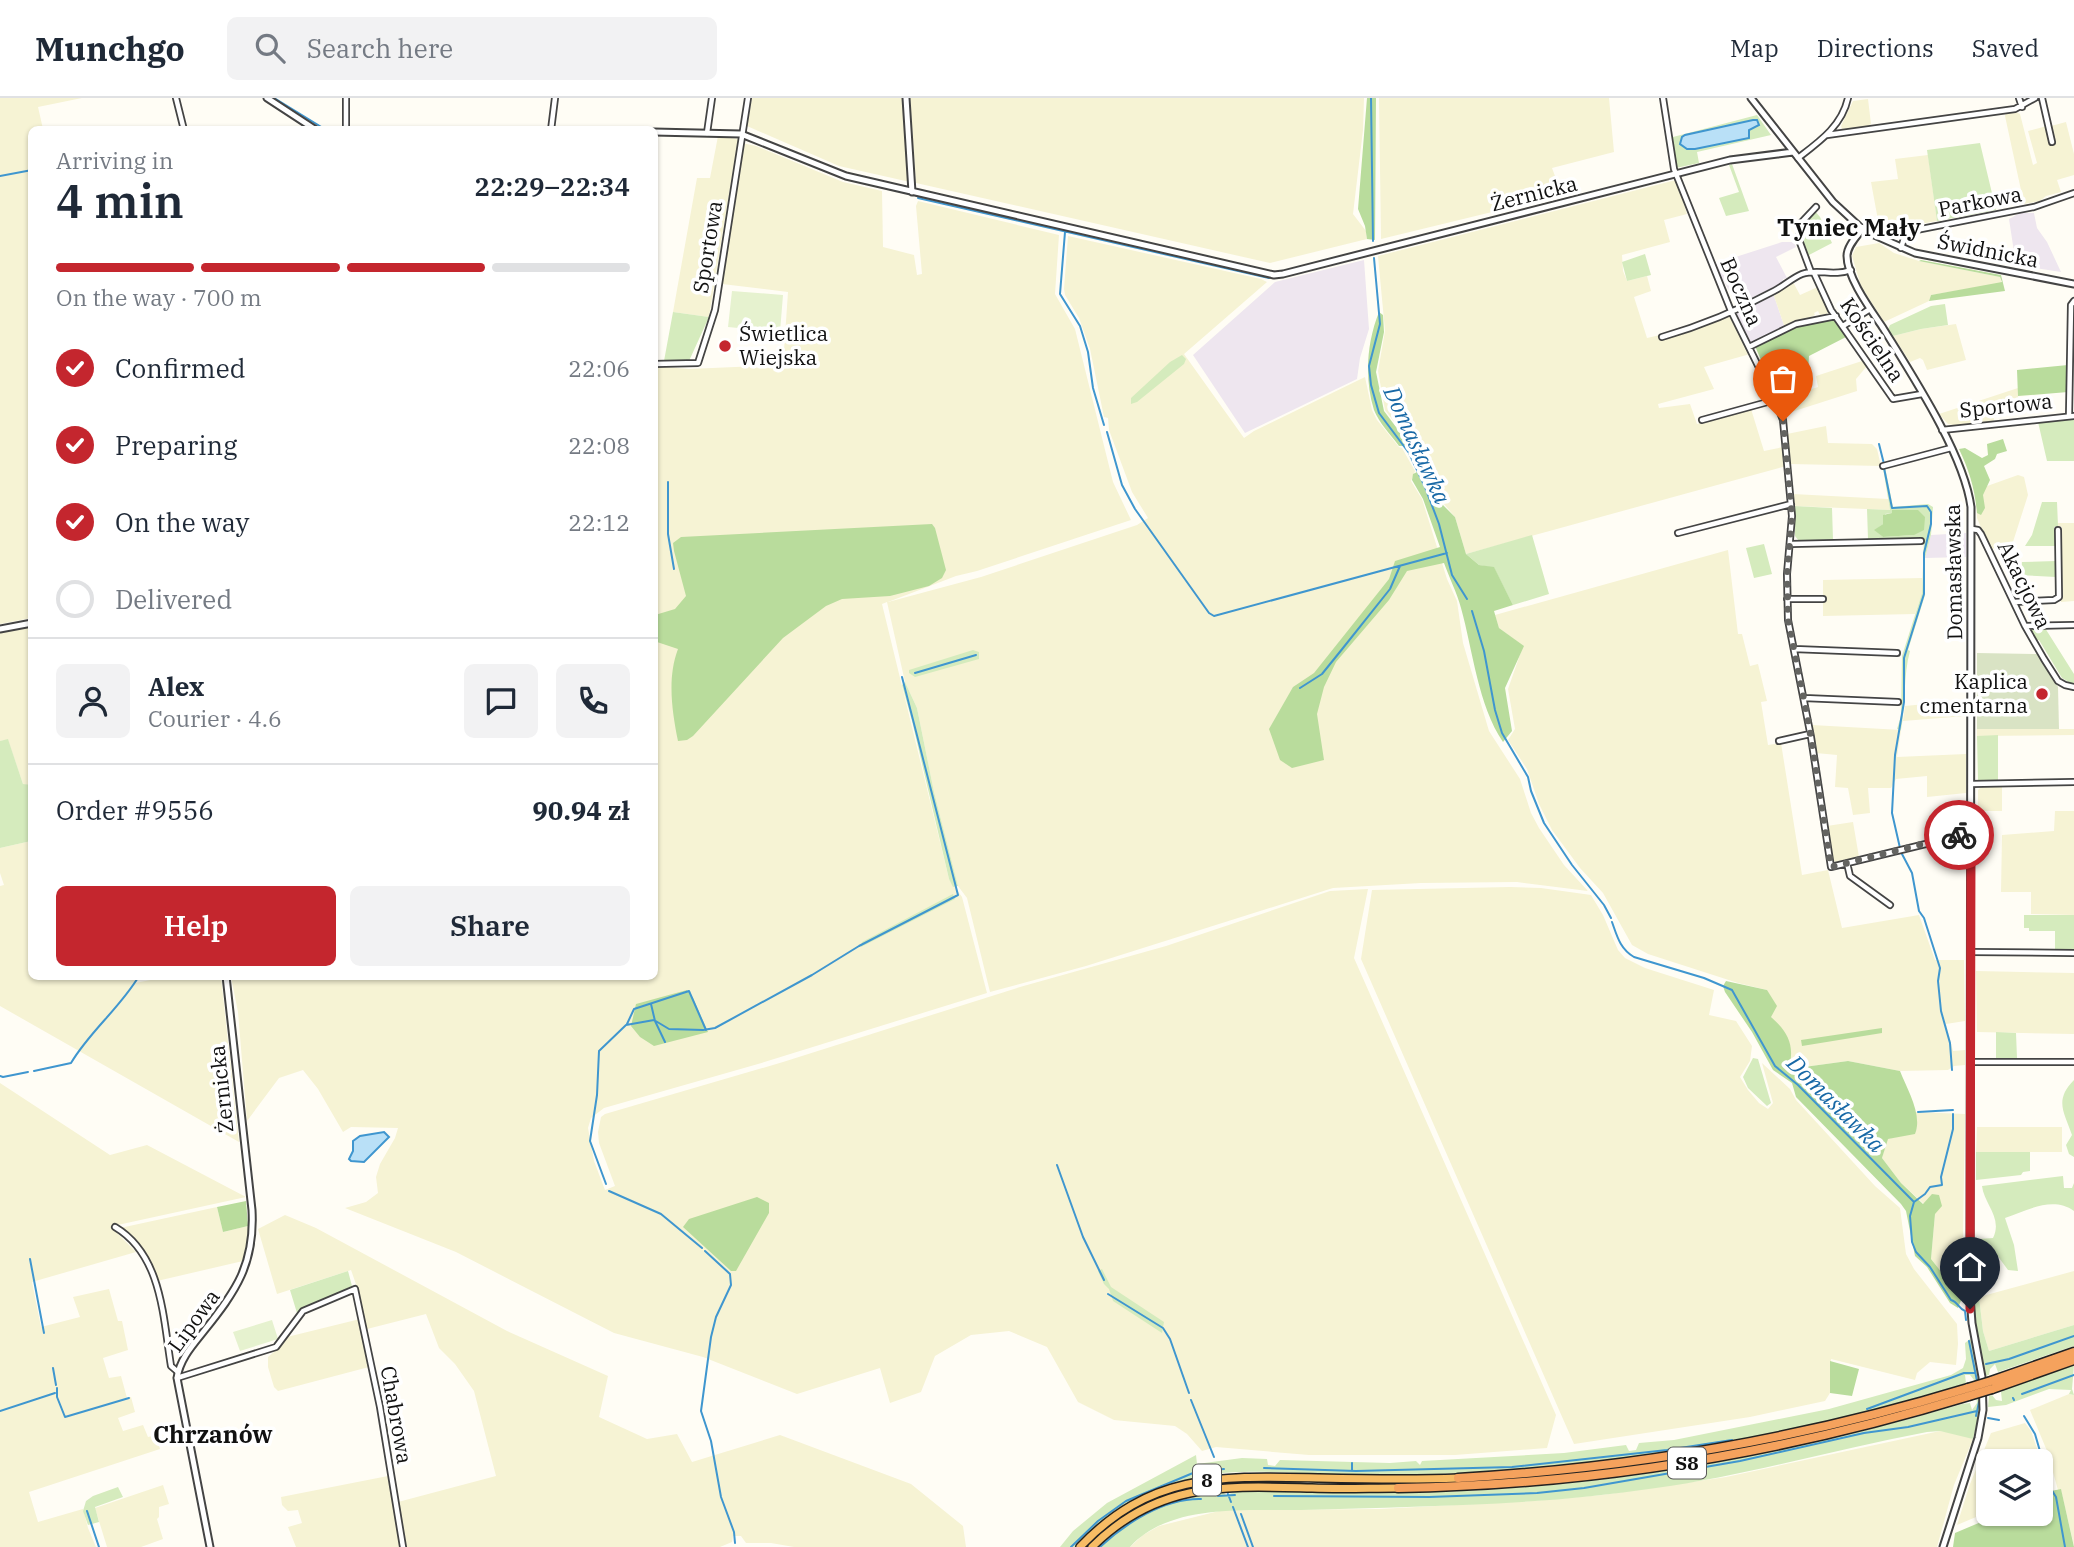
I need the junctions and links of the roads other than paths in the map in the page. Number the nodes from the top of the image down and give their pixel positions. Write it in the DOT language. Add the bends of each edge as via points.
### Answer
graph roads {
  1 [pos="176,98"];
  2 [pos="267,98"];
  3 [pos="346,98"];
  4 [pos="555,98"];
  5 [pos="712,98"];
  6 [pos="748,98"];
  7 [pos="906,98"];
  8 [pos="1663,98"];
  9 [pos="1751,98"];
  10 [pos="1848,98"];
  11 [pos="2019,98"];
  12 [pos="2035,98"];
  13 [pos="2042,98"];
  14 [pos="2022,107"];
  15 [pos="183,126"];
  16 [pos="310,126"];
  17 [pos="346,126"];
  18 [pos="552,126"];
  19 [pos="658,132"];
  20 [pos="707,132"];
  21 [pos="741,134"];
  22 [pos="1827,135"];
  23 [pos="2052,142"];
  24 [pos="1793,152"];
  25 [pos="1798,158"];
  26 [pos="1676,173"];
  27 [pos="912,192"];
  28 [pos="2074,193"];
  29 [pos="1816,207"];
  30 [pos="1863,228"];
  31 [pos="1901,248"];
  32 [pos="1851,270"];
  33 [pos="1813,272"];
  34 [pos="2074,284"];
  35 [pos="2074,301"];
  36 [pos="1870,309"];
  37 [pos="1731,311"];
  38 [pos="1836,316"];
  39 [pos="1843,326"];
  40 [pos="1662,337"];
  41 [pos="1749,347"];
  42 [pos="658,364"];
  43 [pos="1922,394"];
  44 [pos="1775,400"];
  45 [pos="2072,416"];
  46 [pos="1702,421"];
  47 [pos="1942,429"];
  48 [pos="1951,448"];
  49 [pos="1883,466"];
  50 [pos="1791,504"];
  51 [pos="1972,529"];
  52 [pos="2058,530"];
  53 [pos="1678,533"];
  54 [pos="1921,541"];
  55 [pos="1791,544"];
  56 [pos="1787,599"];
  57 [pos="1823,599"];
  58 [pos="2014,602"];
  59 [pos="28,624"];
  60 [pos="2074,625"];
  61 [pos="2025,626"];
  62 [pos="0,629"];
  63 [pos="1794,649"];
  64 [pos="1897,653"];
  65 [pos="2074,687"];
  66 [pos="1804,698"];
  67 [pos="1898,702"];
  68 [pos="1810,734"];
  69 [pos="1779,741"];
  70 [pos="2074,782"];
  71 [pos="1971,785"];
  72 [pos="1971,833"];
  73 [pos="1847,863"];
  74 [pos="1890,905"];
  75 [pos="1970,952"];
  76 [pos="2074,953"];
  77 [pos="226,980"];
  78 [pos="1970,1062"];
  79 [pos="2074,1062"];
  80 [pos="250,1197"];
  81 [pos="115,1227"];
  82 [pos="2074,1352"];
  83 [pos="2074,1360"];
  84 [pos="177,1375"];
  85 [pos="1991,1385"];
  86 [pos="1968,1392"];
  87 [pos="1458,1478"];
  88 [pos="1398,1488"];
  89 [pos="211,1547"];
  90 [pos="404,1547"];
  91 [pos="1080,1547"];
  92 [pos="1092,1547"];
  93 [pos="1943,1547"];
  1 -- 15 [label="street"];
  2 -- 16 [label="street"];
  3 -- 17 [label="street"];
  4 -- 18 [label="street"];
  5 -- 20 [label="street"];
  6 -- 21 [label="street"];
  7 -- 27 [label="street"];
  8 -- 26 [label="street, Boczna"];
  9 -- 24 [label="street, Świdnicka"];
  10 -- 22 [label="street"];
  11 -- 14 [label="street"];
  12 -- 14 [label="street"];
  13 -- 23 [label="street"];
  14 -- 22 [label="street"];
  19 -- 20 [label="street"];
  20 -- 21 [label="street"];
  21 -- 27 [label="street" via="846,177"];
  21 -- 42 [label="street, Sportowa" via="715,310 698,363"];
  22 -- 25 [label="street"];
  24 -- 25 [label="street, Świdnicka"];
  24 -- 26 [label="street, Żernicka"];
  25 -- 30 [label="street, Świdnicka" via="1833,202"];
  26 -- 27 [label="street, Żernicka" via="1283,274"];
  26 -- 37 [label="street, Boczna"];
  28 -- 31 [label="street, Parkowa" via="2034,207 1906,232"];
  29 -- 33 [label="street" via="1798,231"];
  30 -- 31 [label="street, Świdnicka"];
  30 -- 32 [label="street" via="1848,250"];
  31 -- 34 [label="street, Świdnicka"];
  32 -- 33 [label="street, Kościelna"];
  32 -- 36 [label="street, Domasławska"];
  33 -- 37 [label="street, Kościelna"];
  33 -- 38 [label="street, Kościelna"];
  35 -- 45 [label="street"];
  36 -- 39 [label="street"];
  36 -- 43 [label="street, Domasławska"];
  37 -- 40 [label="street, Kościelna"];
  37 -- 41 [label="street, Boczna"];
  38 -- 39 [label="street, Kościelna"];
  38 -- 41 [label="street" via="1796,324"];
  39 -- 43 [label="street, Kościelna" via="1893,399"];
  41 -- 44 [label="street, Boczna"];
  43 -- 47 [label="street, Domasławska"];
  44 -- 46 [label="street"];
  44 -- 50 [label="street, Boczna" via="1783,421"];
  45 -- 47 [label="street, Sportowa"];
  47 -- 48 [label="street, Domasławska"];
  48 -- 49 [label="street"];
  48 -- 51 [label="street, Domasławska" via="1968,487"];
  50 -- 53 [label="street"];
  50 -- 55 [label="street, Boczna"];
  51 -- 58 [label="street, Akacjowa" via="1980,533"];
  51 -- 71 [label="street, Domasławska"];
  52 -- 58 [label="street" via="2059,597"];
  54 -- 55 [label="street"];
  55 -- 56 [label="street, Boczna"];
  56 -- 57 [label="street"];
  56 -- 63 [label="street, Boczna"];
  58 -- 61 [label="street, Akacjowa"];
  59 -- 62 [label="street"];
  60 -- 61 [label="street"];
  61 -- 65 [label="street, Akacjowa" via="2056,679"];
  63 -- 64 [label="street"];
  63 -- 66 [label="street, Boczna"];
  66 -- 67 [label="street"];
  66 -- 68 [label="street, Boczna"];
  68 -- 69 [label="street"];
  68 -- 73 [label="street, Boczna" via="1829,862 1831,867"];
  70 -- 71 [label="street"];
  71 -- 72 [label="street, Domasławska"];
  72 -- 73 [label="street"];
  72 -- 75 [label="street, Domasławska"];
  73 -- 74 [label="street" via="1850,876"];
  75 -- 76 [label="street"];
  75 -- 78 [label="street, Domasławska"];
  77 -- 80 [label="street, Żernicka"];
  78 -- 79 [label="street"];
  78 -- 93 [label="street, Domasławska" via="1970,1296 1983,1398 1981,1425"];
  80 -- 84 [label="street, Lipowa" via="252,1240 242,1277 183,1359"];
  81 -- 84 [label="street" via="132,1240 149,1264 171,1366"];
  82 -- 85 [label="highway, S8"];
  83 -- 85 [label="highway, S8"];
  84 -- 89 [label="street, Lipowa"];
  84 -- 90 [label="street, Chabrowa" via="276,1347 303,1311 355,1289"];
  85 -- 86 [label="highway, S8, bridge"];
  86 -- 87 [label="highway, S8" via="1727,1448 1604,1466"];
  86 -- 88 [label="highway, S8" via="1802,1441 1664,1467 1515,1483"];
  87 -- 91 [label="highway, 8" via="1211,1479 1181,1485 1126,1508"];
  88 -- 92 [label="highway, 8" via="1244,1486 1197,1491 1141,1510"];
}
